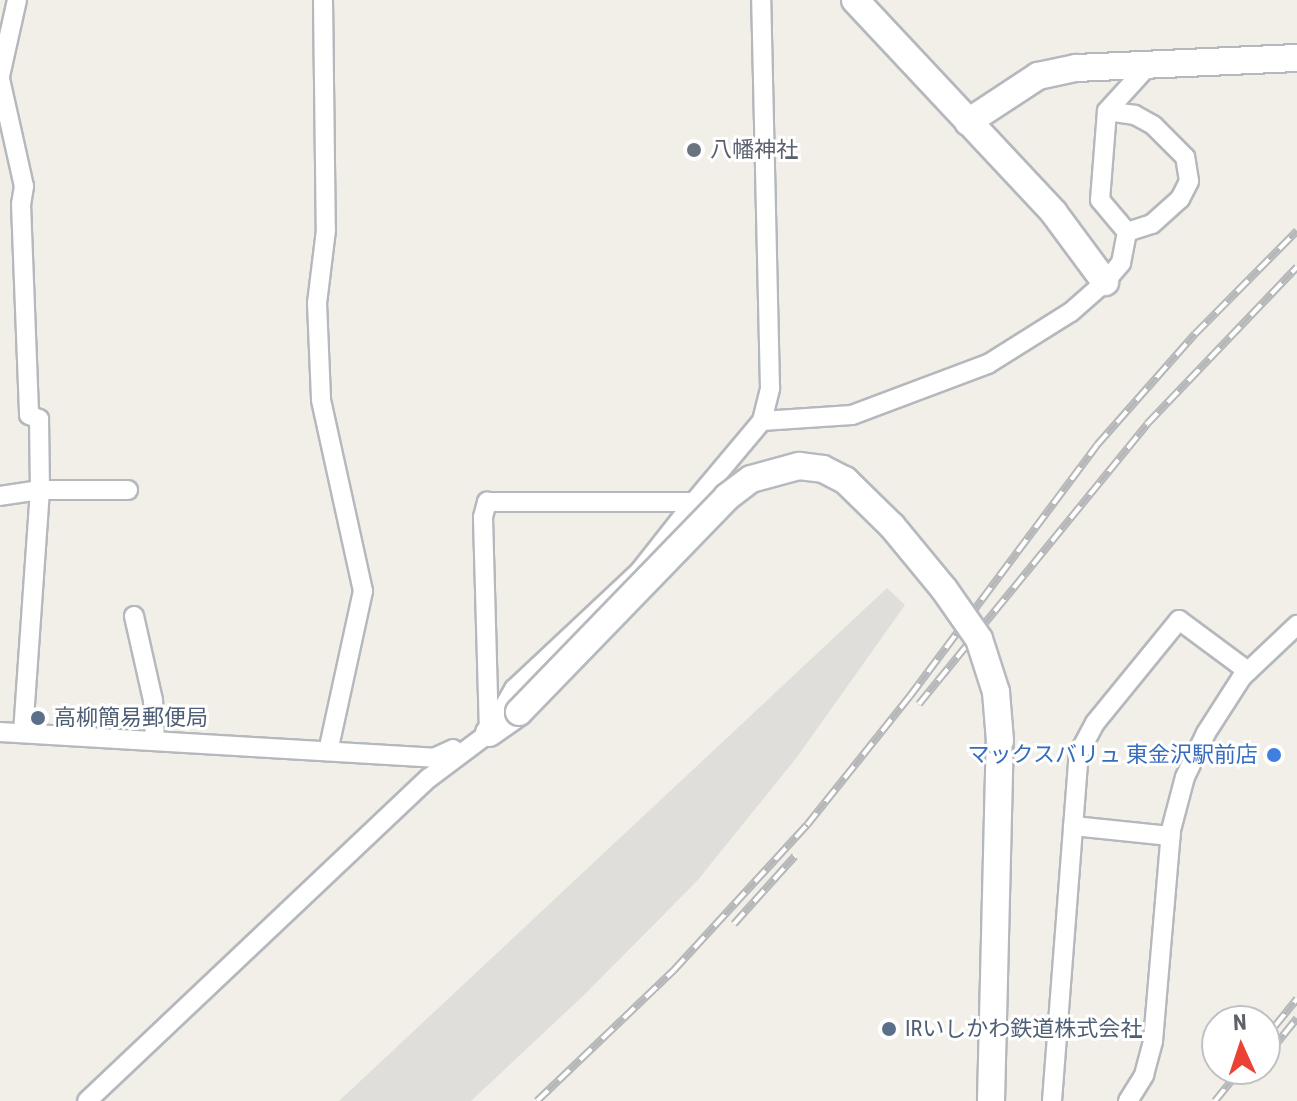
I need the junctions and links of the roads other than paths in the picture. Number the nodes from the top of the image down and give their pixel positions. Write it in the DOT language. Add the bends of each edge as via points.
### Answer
graph roads {
  1 [pos="17,0"];
  2 [pos="323,0"];
  3 [pos="761,0"];
  4 [pos="855,0"];
  5 [pos="1297,58"];
  6 [pos="1148,66"];
  7 [pos="0,78"];
  8 [pos="1107,111"];
  9 [pos="968,122"];
  10 [pos="1127,232"];
  11 [pos="1105,282"];
  12 [pos="762,421"];
  13 [pos="40,490"];
  14 [pos="128,490"];
  15 [pos="0,496"];
  16 [pos="694,502"];
  17 [pos="134,616"];
  18 [pos="1297,625"];
  19 [pos="1248,671"];
  20 [pos="0,732"];
  21 [pos="23,733"];
  22 [pos="489,733"];
  23 [pos="155,741"];
  24 [pos="328,751"];
  25 [pos="1073,826"];
  26 [pos="1170,836"];
  27 [pos="87,1101"];
  28 [pos="991,1101"];
  29 [pos="1052,1101"];
  30 [pos="1128,1101"];
  1 -- 7 [label="street"];
  2 -- 24 [label="street" via="326,230 317,303 321,400 363,591"];
  3 -- 12 [label="street" via="770,388"];
  4 -- 9 [label="street"];
  5 -- 6 [label="street"];
  6 -- 8 [label="street"];
  6 -- 9 [label="street" via="1076,68 1038,76"];
  7 -- 13 [label="street" via="24,186 29,415 39,419"];
  8 -- 10 [label="street" via="1100,200"];
  8 -- 10 [label="street" via="1135,115 1153,125 1185,157 1189,181 1180,199 1152,224"];
  9 -- 11 [label="street" via="1054,213"];
  10 -- 11 [label="street" via="1121,263"];
  11 -- 12 [label="street" via="1071,312 988,364 852,415"];
  12 -- 16 [label="street"];
  13 -- 14 [label="street"];
  13 -- 15 [label="street"];
  13 -- 21 [label="street"];
  16 -- 22 [label="street" via="639,572 514,689"];
  16 -- 22 [label="street" via="487,502 483,517"];
  17 -- 23 [label="street" via="153,700"];
  18 -- 19 [label="street"];
  19 -- 25 [label="street" via="1179,620 1095,723 1079,753"];
  19 -- 26 [label="street" via="1206,733 1185,777"];
  20 -- 21 [label="street"];
  21 -- 23 [label="street"];
  22 -- 24 [label="street" via="434,758"];
  22 -- 27 [label="street" via="429,778"];
  22 -- 28 [label="street, bridge" via="519,712 727,497 751,479 799,466 823,469 845,480 944,589 979,639 996,692 1000,741"];
  23 -- 24 [label="street"];
  25 -- 26 [label="street"];
  25 -- 29 [label="street"];
  26 -- 30 [label="street" via="1153,1041 1144,1075"];
}
